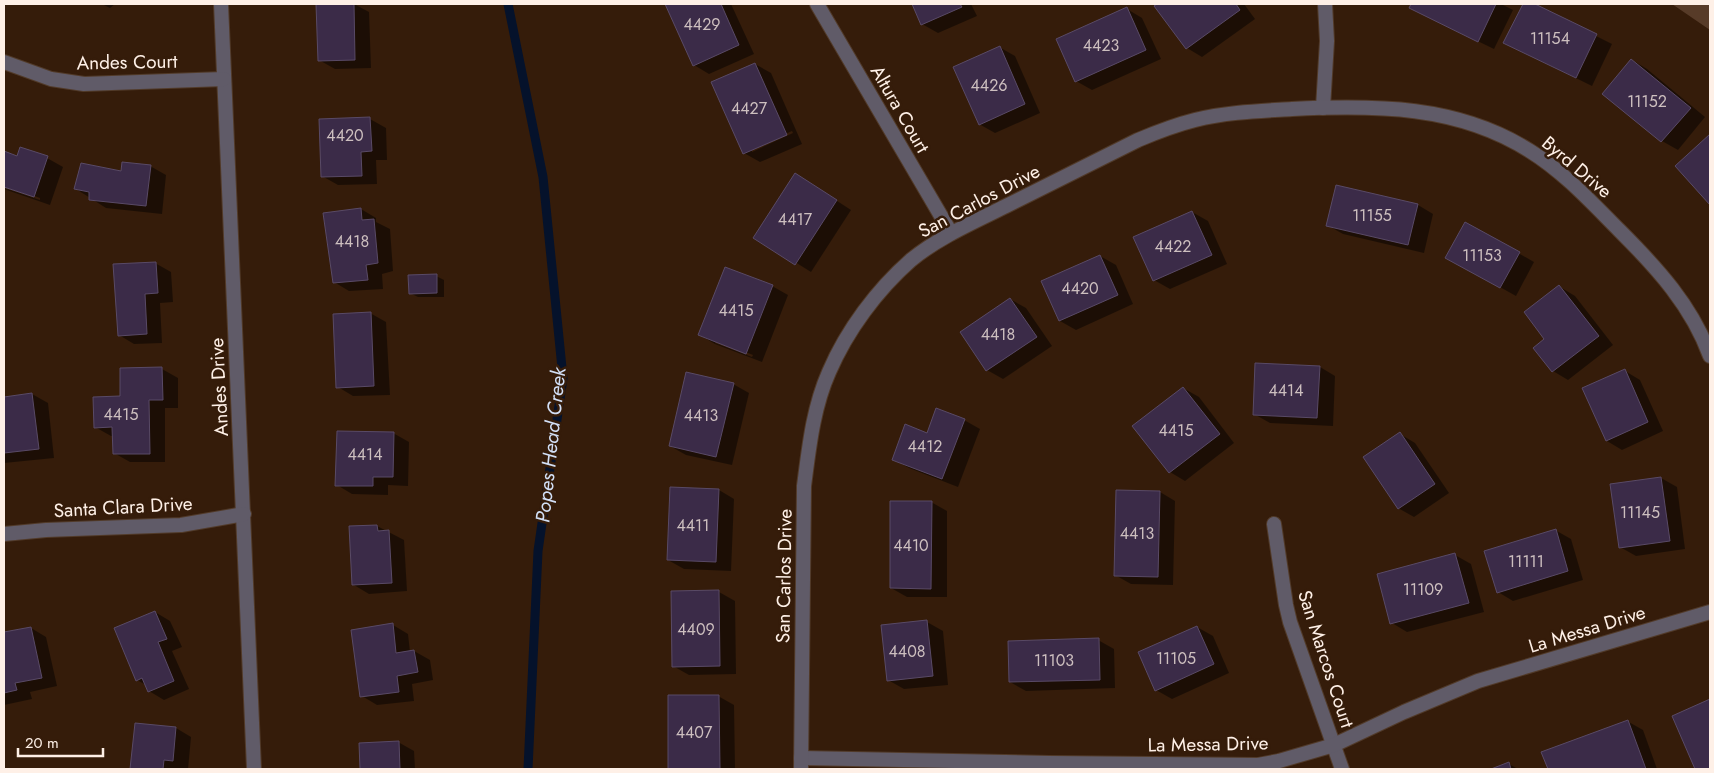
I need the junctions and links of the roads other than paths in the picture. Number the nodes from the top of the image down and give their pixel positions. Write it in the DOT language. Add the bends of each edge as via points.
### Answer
graph roads {
  1 [pos="221,4"];
  2 [pos="817,4"];
  3 [pos="1325,4"];
  4 [pos="4,62"];
  5 [pos="224,78"];
  6 [pos="1323,108"];
  7 [pos="951,233"];
  8 [pos="1710,356"];
  9 [pos="244,514"];
  10 [pos="1274,524"];
  11 [pos="4,534"];
  12 [pos="1710,612"];
  13 [pos="1334,745"];
  14 [pos="801,764"];
  15 [pos="254,769"];
  16 [pos="1342,769"];
  1 -- 5 [label="street, Andes Drive"];
  2 -- 7 [label="street, Altura Court"];
  3 -- 6 [label="street" via="1327,41"];
  4 -- 5 [label="street, Andes Court" via="51,78 84,84"];
  5 -- 9 [label="street, Andes Drive"];
  6 -- 7 [label="street, San Carlos Drive" via="1242,112 1169,127"];
  6 -- 8 [label="street, Byrd Drive" via="1423,111 1495,132 1530,151 1583,194 1676,292"];
  7 -- 14 [label="street, San Carlos Drive" via="912,260 887,284 841,347 820,396 804,486"];
  9 -- 11 [label="street, Santa Clara Drive" via="182,525"];
  9 -- 15 [label="street, Andes Drive"];
  10 -- 13 [label="street, San Marcos Court" via="1290,622"];
  12 -- 13 [label="street, La Messa Drive" via="1478,681"];
  13 -- 14 [label="street, La Messa Drive" via="1258,765"];
  13 -- 16 [label="street, San Marcos Court"];
}
